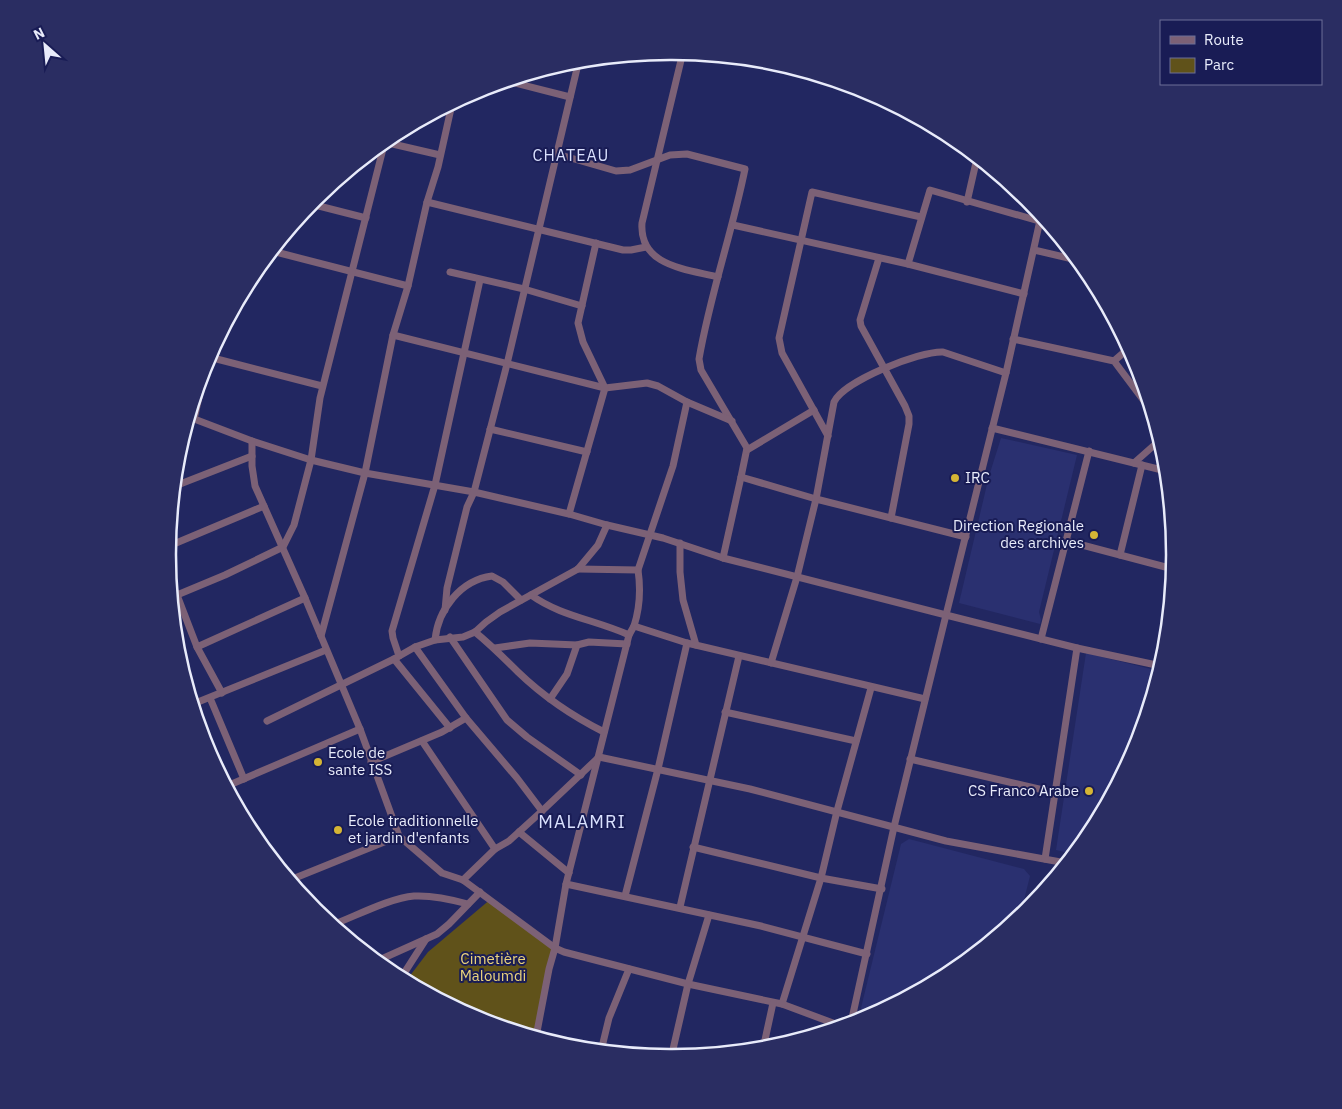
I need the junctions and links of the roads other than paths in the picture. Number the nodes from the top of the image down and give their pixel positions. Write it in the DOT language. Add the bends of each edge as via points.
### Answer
graph roads {
  1 [pos="680,60"];
  2 [pos="577,70"];
  3 [pos="519,84"];
  4 [pos="570,97"];
  5 [pos="450,112"];
  6 [pos="394,144"];
  7 [pos="382,153"];
  8 [pos="557,154"];
  9 [pos="440,156"];
  10 [pos="657,159"];
  11 [pos="975,165"];
  12 [pos="426,202"];
  13 [pos="966,202"];
  14 [pos="320,206"];
  15 [pos="1032,216"];
  16 [pos="921,217"];
  17 [pos="366,218"];
  18 [pos="1039,224"];
  19 [pos="733,225"];
  20 [pos="539,228"];
  21 [pos="800,240"];
  22 [pos="596,243"];
  23 [pos="646,247"];
  24 [pos="1034,250"];
  25 [pos="279,253"];
  26 [pos="1066,257"];
  27 [pos="879,258"];
  28 [pos="908,264"];
  29 [pos="450,272"];
  30 [pos="352,273"];
  31 [pos="718,277"];
  32 [pos="480,280"];
  33 [pos="408,286"];
  34 [pos="524,289"];
  35 [pos="1024,294"];
  36 [pos="582,306"];
  37 [pos="393,335"];
  38 [pos="1013,339"];
  39 [pos="464,352"];
  40 [pos="1123,353"];
  41 [pos="216,360"];
  42 [pos="1114,361"];
  43 [pos="507,364"];
  44 [pos="883,368"];
  45 [pos="1006,373"];
  46 [pos="322,386"];
  47 [pos="605,388"];
  48 [pos="1138,393"];
  49 [pos="687,402"];
  50 [pos="814,410"];
  51 [pos="732,421"];
  52 [pos="195,422"];
  53 [pos="992,428"];
  54 [pos="490,429"];
  55 [pos="828,436"];
  56 [pos="252,441"];
  57 [pos="1154,447"];
  58 [pos="747,450"];
  59 [pos="1089,451"];
  60 [pos="587,452"];
  61 [pos="252,456"];
  62 [pos="311,460"];
  63 [pos="1138,464"];
  64 [pos="1158,469"];
  65 [pos="365,473"];
  66 [pos="741,477"];
  67 [pos="182,483"];
  68 [pos="434,485"];
  69 [pos="474,492"];
  70 [pos="816,499"];
  71 [pos="264,506"];
  72 [pos="569,514"];
  73 [pos="891,518"];
  74 [pos="607,525"];
  75 [pos="649,535"];
  76 [pos="966,537"];
  77 [pos="1067,541"];
  78 [pos="177,542"];
  79 [pos="680,543"];
  80 [pos="283,547"];
  81 [pos="1120,555"];
  82 [pos="723,558"];
  83 [pos="1165,567"];
  84 [pos="578,569"];
  85 [pos="638,570"];
  86 [pos="797,577"];
  87 [pos="179,594"];
  88 [pos="531,595"];
  89 [pos="305,598"];
  90 [pos="522,600"];
  91 [pos="179,601"];
  92 [pos="445,610"];
  93 [pos="946,615"];
  94 [pos="634,626"];
  95 [pos="475,632"];
  96 [pos="629,635"];
  97 [pos="321,636"];
  98 [pos="450,637"];
  99 [pos="1041,639"];
  100 [pos="435,640"];
  101 [pos="687,643"];
  102 [pos="627,644"];
  103 [pos="577,645"];
  104 [pos="696,645"];
  105 [pos="198,647"];
  106 [pos="415,647"];
  107 [pos="495,648"];
  108 [pos="1078,648"];
  109 [pos="326,650"];
  110 [pos="739,656"];
  111 [pos="396,658"];
  112 [pos="771,663"];
  113 [pos="1153,664"];
  114 [pos="342,685"];
  115 [pos="872,688"];
  116 [pos="222,693"];
  117 [pos="210,698"];
  118 [pos="550,699"];
  119 [pos="925,699"];
  120 [pos="199,702"];
  121 [pos="725,712"];
  122 [pos="466,718"];
  123 [pos="267,720"];
  124 [pos="450,728"];
  125 [pos="360,729"];
  126 [pos="604,732"];
  127 [pos="856,740"];
  128 [pos="422,741"];
  129 [pos="599,757"];
  130 [pos="910,759"];
  131 [pos="371,762"];
  132 [pos="658,769"];
  133 [pos="581,775"];
  134 [pos="244,779"];
  135 [pos="708,780"];
  136 [pos="233,784"];
  137 [pos="1056,792"];
  138 [pos="836,811"];
  139 [pos="542,812"];
  140 [pos="894,828"];
  141 [pos="519,832"];
  142 [pos="399,836"];
  143 [pos="693,847"];
  144 [pos="495,849"];
  145 [pos="1045,859"];
  146 [pos="1059,862"];
  147 [pos="569,873"];
  148 [pos="296,877"];
  149 [pos="821,878"];
  150 [pos="462,880"];
  151 [pos="566,884"];
  152 [pos="882,889"];
  153 [pos="480,892"];
  154 [pos="625,896"];
  155 [pos="468,904"];
  156 [pos="680,907"];
  157 [pos="708,915"];
  158 [pos="340,922"];
  159 [pos="802,936"];
  160 [pos="426,939"];
  161 [pos="555,948"];
  162 [pos="867,954"];
  163 [pos="385,958"];
  164 [pos="629,969"];
  165 [pos="405,972"];
  166 [pos="688,984"];
  167 [pos="773,1003"];
  168 [pos="782,1004"];
  169 [pos="853,1014"];
  170 [pos="832,1022"];
  171 [pos="537,1030"];
  172 [pos="765,1039"];
  173 [pos="603,1044"];
  174 [pos="673,1049"];
  1 -- 10 [label="street"];
  2 -- 4 [label="street"];
  3 -- 4 [label="street"];
  4 -- 8 [label="street"];
  5 -- 9 [label="street"];
  6 -- 9 [label="street"];
  7 -- 17 [label="street"];
  8 -- 10 [label="street" via="622,171"];
  8 -- 20 [label="street"];
  9 -- 12 [label="street"];
  10 -- 19 [label="street" via="687,154 746,169"];
  10 -- 23 [label="street" via="642,223"];
  11 -- 13 [label="street"];
  12 -- 20 [label="street"];
  12 -- 33 [label="street"];
  13 -- 15 [label="street"];
  13 -- 16 [label="street" via="930,190"];
  14 -- 17 [label="street"];
  16 -- 21 [label="street" via="812,192"];
  16 -- 28 [label="street"];
  17 -- 30 [label="street"];
  18 -- 24 [label="street"];
  19 -- 21 [label="street"];
  19 -- 31 [label="street"];
  20 -- 22 [label="street"];
  20 -- 34 [label="street"];
  21 -- 27 [label="street"];
  21 -- 50 [label="street" via="779,344"];
  22 -- 23 [label="street" via="623,250"];
  22 -- 36 [label="street"];
  23 -- 31 [label="street" via="663,262"];
  24 -- 26 [label="street"];
  24 -- 35 [label="street"];
  25 -- 30 [label="street"];
  27 -- 28 [label="street"];
  27 -- 44 [label="street" via="860,320"];
  28 -- 35 [label="street"];
  29 -- 32 [label="street"];
  30 -- 33 [label="street"];
  30 -- 46 [label="street"];
  31 -- 51 [label="street" via="702,341 700,365"];
  32 -- 34 [label="street"];
  32 -- 39 [label="street"];
  33 -- 37 [label="street"];
  34 -- 36 [label="street"];
  34 -- 43 [label="street"];
  35 -- 38 [label="street"];
  36 -- 47 [label="street" via="578,323 581,336"];
  37 -- 39 [label="street"];
  37 -- 65 [label="street"];
  38 -- 42 [label="street"];
  38 -- 45 [label="street"];
  39 -- 43 [label="street"];
  39 -- 68 [label="street"];
  40 -- 42 [label="street"];
  41 -- 46 [label="street"];
  42 -- 48 [label="street"];
  43 -- 47 [label="street"];
  43 -- 54 [label="street"];
  44 -- 45 [label="street" via="923,354 943,352"];
  44 -- 55 [label="street" via="840,394 834,402"];
  44 -- 73 [label="street" via="909,416"];
  45 -- 53 [label="street"];
  46 -- 62 [label="street"];
  47 -- 49 [label="street" via="647,383"];
  47 -- 60 [label="street"];
  49 -- 51 [label="street"];
  49 -- 75 [label="street" via="673,466"];
  50 -- 55 [label="street"];
  50 -- 58 [label="street"];
  51 -- 58 [label="street"];
  52 -- 56 [label="street"];
  53 -- 59 [label="street"];
  53 -- 76 [label="street"];
  54 -- 60 [label="street"];
  54 -- 69 [label="street"];
  55 -- 70 [label="street"];
  56 -- 61 [label="street"];
  56 -- 62 [label="street"];
  57 -- 63 [label="street"];
  58 -- 66 [label="street"];
  59 -- 63 [label="street"];
  59 -- 77 [label="street"];
  60 -- 72 [label="street"];
  61 -- 67 [label="street"];
  61 -- 71 [label="street" via="255,486"];
  62 -- 65 [label="street"];
  62 -- 80 [label="street" via="294,526"];
  63 -- 64 [label="street"];
  63 -- 81 [label="street"];
  65 -- 68 [label="street"];
  65 -- 97 [label="street"];
  66 -- 70 [label="street"];
  66 -- 82 [label="street"];
  68 -- 69 [label="street"];
  68 -- 111 [label="street" via="392,631"];
  69 -- 72 [label="street"];
  69 -- 92 [label="street" via="447,588"];
  70 -- 73 [label="street"];
  70 -- 86 [label="street"];
  71 -- 78 [label="street"];
  71 -- 80 [label="street"];
  72 -- 74 [label="street"];
  73 -- 76 [label="street"];
  74 -- 75 [label="street"];
  74 -- 84 [label="street" via="598,545"];
  75 -- 79 [label="street"];
  75 -- 85 [label="street"];
  76 -- 93 [label="street"];
  77 -- 81 [label="street"];
  77 -- 99 [label="street"];
  79 -- 82 [label="street"];
  79 -- 104 [label="street" via="683,600"];
  80 -- 87 [label="street"];
  80 -- 89 [label="street"];
  81 -- 83 [label="street"];
  82 -- 86 [label="street"];
  84 -- 85 [label="street"];
  84 -- 88 [label="street"];
  85 -- 94 [label="street" via="641,588"];
  86 -- 93 [label="street"];
  86 -- 112 [label="street"];
  88 -- 90 [label="street"];
  88 -- 96 [label="street" via="559,611"];
  89 -- 97 [label="street"];
  89 -- 105 [label="street"];
  90 -- 92 [label="street" via="504,582 492,576 473,581"];
  90 -- 95 [label="street"];
  91 -- 105 [label="street"];
  92 -- 100 [label="street" via="436,625"];
  93 -- 99 [label="street"];
  93 -- 119 [label="street"];
  94 -- 96 [label="street"];
  94 -- 101 [label="street"];
  95 -- 98 [label="street"];
  95 -- 107 [label="street"];
  96 -- 102 [label="street"];
  97 -- 109 [label="street"];
  98 -- 100 [label="street"];
  98 -- 133 [label="street" via="508,720"];
  99 -- 108 [label="street"];
  100 -- 106 [label="street"];
  101 -- 104 [label="street"];
  101 -- 132 [label="street"];
  102 -- 103 [label="street" via="589,642"];
  102 -- 126 [label="street"];
  103 -- 107 [label="street" via="530,643"];
  103 -- 118 [label="street" via="566,674"];
  104 -- 110 [label="street"];
  105 -- 116 [label="street"];
  106 -- 111 [label="street"];
  106 -- 122 [label="street"];
  107 -- 118 [label="street"];
  108 -- 113 [label="street"];
  108 -- 137 [label="street"];
  109 -- 114 [label="street"];
  109 -- 116 [label="street"];
  110 -- 112 [label="street"];
  110 -- 121 [label="street"];
  111 -- 114 [label="street"];
  111 -- 124 [label="street"];
  112 -- 115 [label="street"];
  114 -- 123 [label="street"];
  114 -- 125 [label="street"];
  115 -- 119 [label="street"];
  115 -- 127 [label="street"];
  116 -- 117 [label="street"];
  117 -- 120 [label="street"];
  117 -- 134 [label="street"];
  118 -- 126 [label="street" via="570,715"];
  119 -- 130 [label="street"];
  121 -- 127 [label="street"];
  121 -- 135 [label="street"];
  122 -- 124 [label="street"];
  122 -- 139 [label="street"];
  124 -- 128 [label="street"];
  125 -- 131 [label="street"];
  125 -- 134 [label="street"];
  126 -- 129 [label="street"];
  127 -- 138 [label="street"];
  128 -- 131 [label="street"];
  128 -- 144 [label="street"];
  129 -- 132 [label="street"];
  129 -- 133 [label="street"];
  129 -- 147 [label="street"];
  130 -- 137 [label="street"];
  130 -- 140 [label="street"];
  131 -- 142 [label="street"];
  132 -- 135 [label="street"];
  132 -- 154 [label="street"];
  133 -- 139 [label="street"];
  134 -- 136 [label="street"];
  135 -- 138 [label="street"];
  135 -- 143 [label="street"];
  137 -- 145 [label="street"];
  138 -- 140 [label="street"];
  138 -- 149 [label="street"];
  139 -- 141 [label="street"];
  140 -- 145 [label="street"];
  140 -- 152 [label="street"];
  141 -- 144 [label="street"];
  141 -- 147 [label="street"];
  142 -- 148 [label="street"];
  142 -- 150 [label="street" via="442,873"];
  143 -- 149 [label="street"];
  143 -- 156 [label="street"];
  144 -- 150 [label="street"];
  145 -- 146 [label="street"];
  147 -- 151 [label="street"];
  149 -- 152 [label="street"];
  149 -- 159 [label="street"];
  150 -- 153 [label="street"];
  151 -- 154 [label="street"];
  151 -- 161 [label="street"];
  152 -- 162 [label="street"];
  153 -- 155 [label="street"];
  153 -- 161 [label="street"];
  154 -- 156 [label="street"];
  155 -- 158 [label="street" via="452,899 412,896"];
  155 -- 160 [label="street" via="450,924"];
  156 -- 157 [label="street"];
  157 -- 159 [label="street"];
  157 -- 166 [label="street"];
  159 -- 162 [label="street"];
  159 -- 168 [label="street"];
  160 -- 163 [label="street"];
  160 -- 165 [label="street"];
  161 -- 164 [label="street"];
  161 -- 171 [label="street"];
  162 -- 169 [label="street"];
  164 -- 166 [label="street"];
  164 -- 173 [label="street" via="609,1018"];
  166 -- 167 [label="street"];
  166 -- 174 [label="street"];
  167 -- 168 [label="street"];
  167 -- 172 [label="street"];
  168 -- 170 [label="street"];
}
